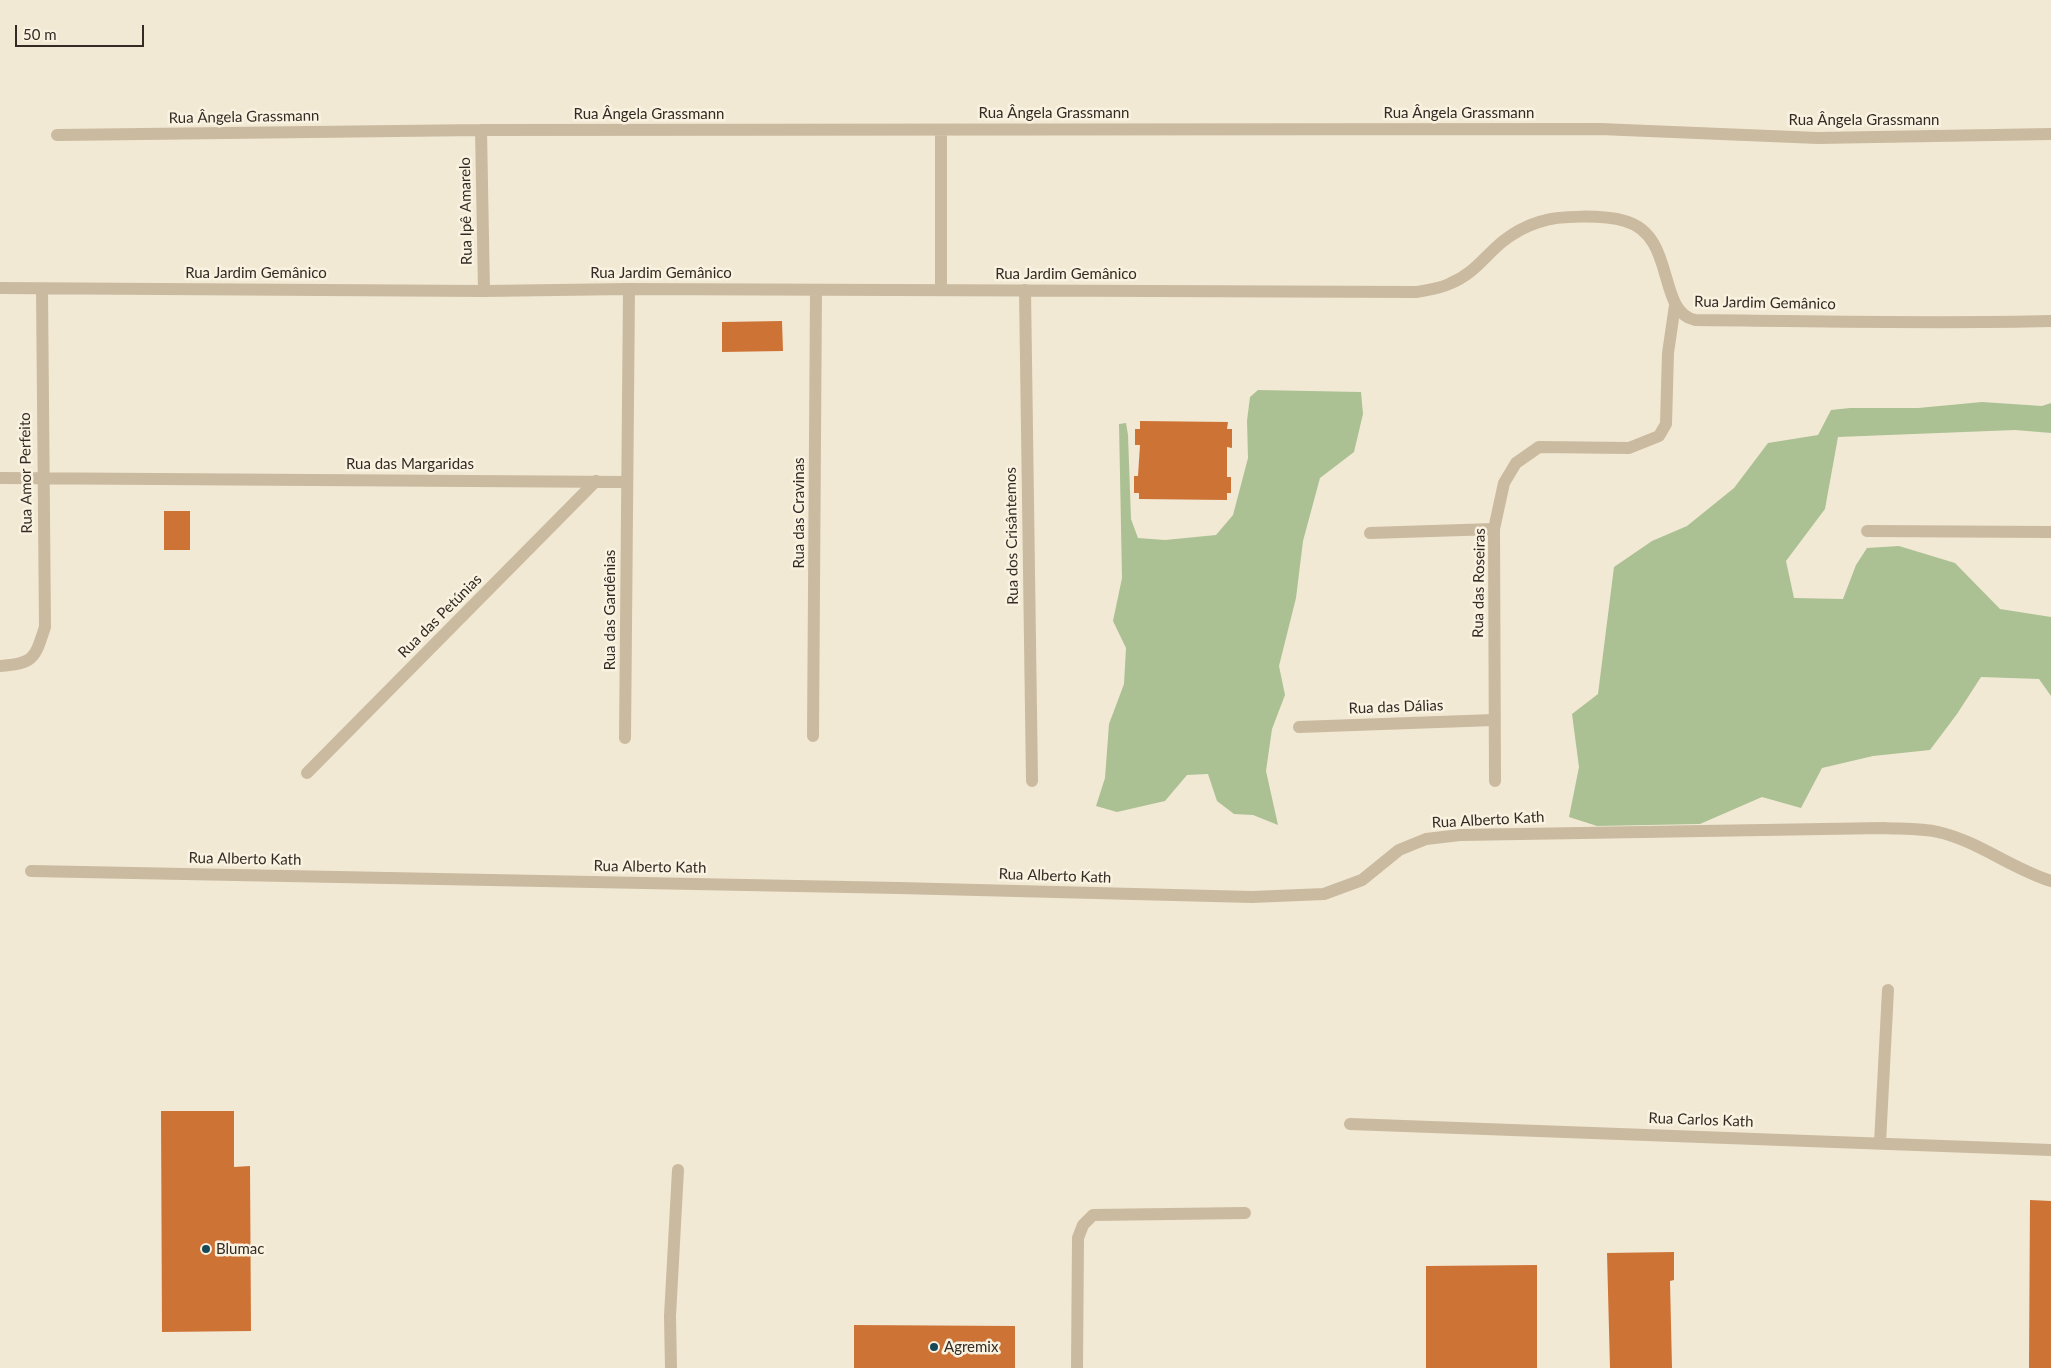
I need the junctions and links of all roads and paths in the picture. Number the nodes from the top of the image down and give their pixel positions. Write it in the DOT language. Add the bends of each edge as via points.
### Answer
graph roads {
  1 [pos="480,130"];
  2 [pos="941,130"];
  3 [pos="2051,134"];
  4 [pos="56,135"];
  5 [pos="0,288"];
  6 [pos="42,289"];
  7 [pos="629,289"];
  8 [pos="816,290"];
  9 [pos="941,290"];
  10 [pos="1025,290"];
  11 [pos="484,291"];
  12 [pos="1675,305"];
  13 [pos="2051,321"];
  14 [pos="42,477"];
  15 [pos="0,478"];
  16 [pos="596,482"];
  17 [pos="627,482"];
  18 [pos="1494,529"];
  19 [pos="1867,531"];
  20 [pos="2051,532"];
  21 [pos="1370,534"];
  22 [pos="0,666"];
  23 [pos="1494,720"];
  24 [pos="1299,727"];
  25 [pos="813,736"];
  26 [pos="626,738"];
  27 [pos="307,773"];
  28 [pos="1495,781"];
  29 [pos="1032,782"];
  30 [pos="31,871"];
  31 [pos="2051,881"];
  32 [pos="1888,990"];
  33 [pos="1350,1124"];
  34 [pos="1880,1142"];
  35 [pos="2051,1150"];
  36 [pos="678,1170"];
  37 [pos="1245,1213"];
  38 [pos="671,1368"];
  39 [pos="1077,1368"];
  1 -- 2 [label="street, Rua Ângela Grassmann"];
  1 -- 4 [label="street, Rua Ângela Grassmann"];
  1 -- 11 [label="street, Rua Ipê Amarelo"];
  2 -- 3 [label="street, Rua Ângela Grassmann" via="1600,129 1818,138"];
  2 -- 9 [label="street"];
  5 -- 6 [label="street, Rua Jardim Gemânico"];
  6 -- 11 [label="street, Rua Jardim Gemânico"];
  6 -- 14 [label="street, Rua Amor Perfeito"];
  7 -- 8 [label="street, Rua Jardim Gemânico"];
  7 -- 11 [label="street, Rua Jardim Gemânico"];
  7 -- 17 [label="street"];
  8 -- 9 [label="street, Rua Jardim Gemânico"];
  8 -- 25 [label="street, Rua das Cravinas"];
  9 -- 10 [label="street, Rua Jardim Gemânico"];
  10 -- 12 [label="street, Rua Jardim Gemânico" via="1416,292 1448,285 1466,275 1503,242 1540,221 1609,218 1626,221 1643,230 1655,245"];
  10 -- 29 [label="street, Rua dos Crisântemos"];
  12 -- 13 [label="street, Rua Jardim Gemânico" via="1686,318 1695,320"];
  12 -- 18 [label="street, Rua das Roseiras" via="1668,352 1666,424 1659,436 1629,448 1539,446 1516,463 1504,483"];
  14 -- 15 [label="street, Rua das Margaridas"];
  14 -- 16 [label="street, Rua das Margaridas"];
  14 -- 22 [label="street, Rua Amor Perfeito" via="45,626 35,655 20,665"];
  16 -- 17 [label="street, Rua das Margaridas"];
  16 -- 27 [label="street, Rua das Petúnias"];
  17 -- 26 [label="street, Rua das Gardênias"];
  18 -- 21 [label="street"];
  18 -- 23 [label="street, Rua das Roseiras"];
  19 -- 20 [label="street"];
  23 -- 24 [label="street, Rua das Dálias"];
  23 -- 28 [label="street, Rua das Roseiras"];
  30 -- 31 [label="street, Rua Alberto Kath" via="1252,897 1324,894 1362,880 1399,850 1426,839 1460,835 1884,828 1937,831 1976,846 2032,876"];
  32 -- 34 [label="street"];
  33 -- 34 [label="street, Rua Carlos Kath"];
  34 -- 35 [label="street, Rua Carlos Kath"];
  36 -- 38 [label="street" via="670,1316"];
  37 -- 39 [label="street" via="1093,1215 1082,1225 1078,1238"];
}
